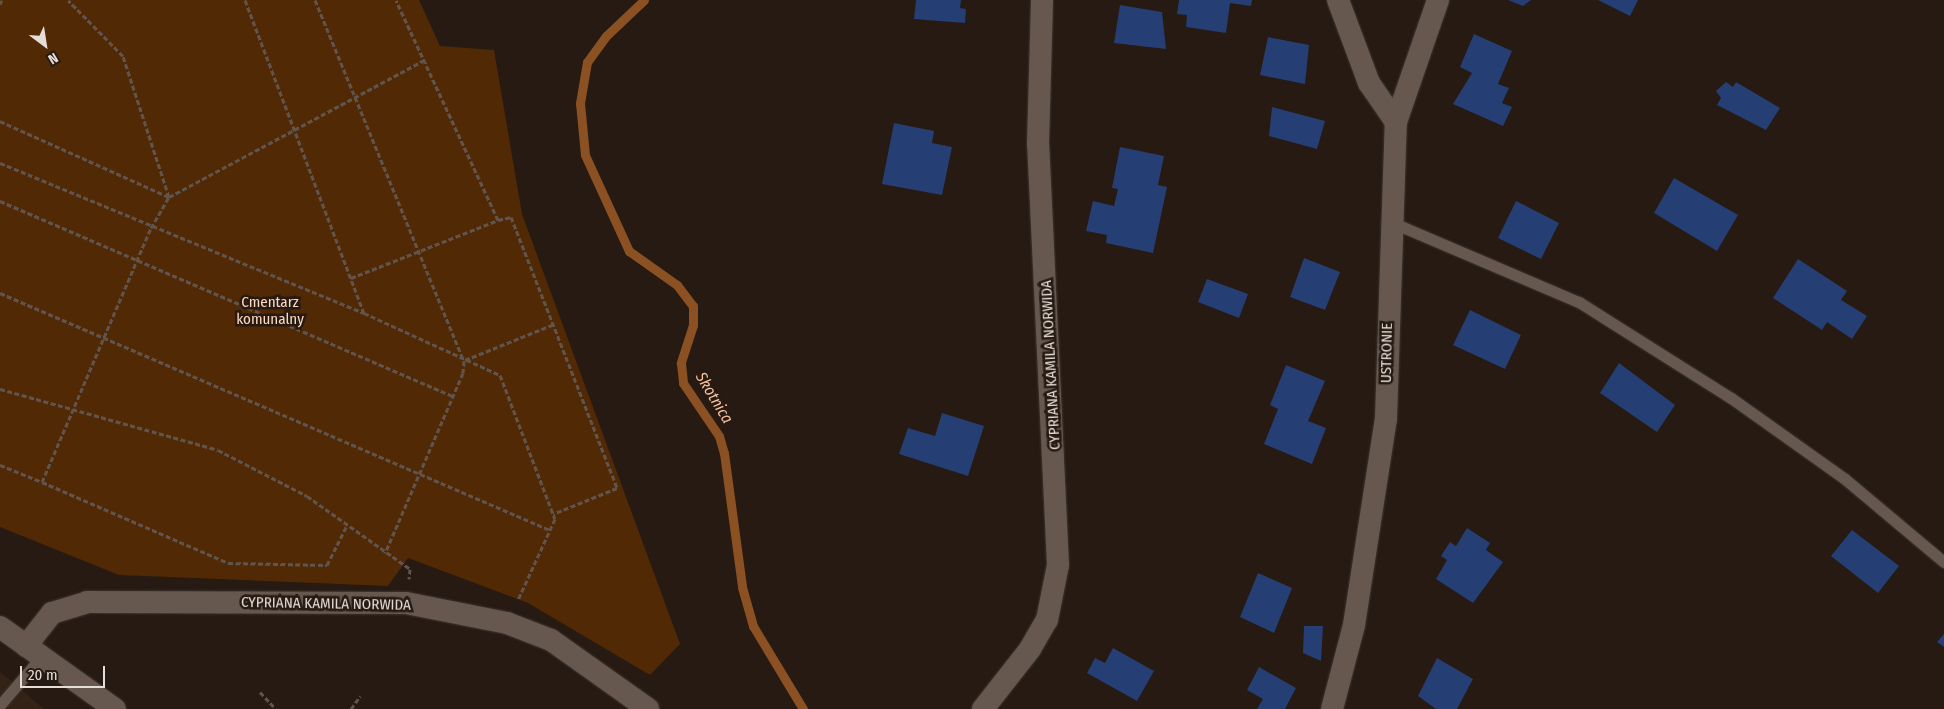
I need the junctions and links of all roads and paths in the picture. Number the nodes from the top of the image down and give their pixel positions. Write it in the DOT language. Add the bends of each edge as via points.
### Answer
graph roads {
  1 [pos="2,0"];
  2 [pos="68,0"];
  3 [pos="245,0"];
  4 [pos="315,0"];
  5 [pos="396,0"];
  6 [pos="1042,0"];
  7 [pos="1338,0"];
  8 [pos="1438,0"];
  9 [pos="0,4"];
  10 [pos="424,60"];
  11 [pos="355,96"];
  12 [pos="0,120"];
  13 [pos="1396,122"];
  14 [pos="294,129"];
  15 [pos="0,163"];
  16 [pos="169,196"];
  17 [pos="0,201"];
  18 [pos="498,220"];
  19 [pos="1390,222"];
  20 [pos="151,228"];
  21 [pos="419,253"];
  22 [pos="137,260"];
  23 [pos="351,278"];
  24 [pos="0,293"];
  25 [pos="364,313"];
  26 [pos="552,324"];
  27 [pos="103,340"];
  28 [pos="464,361"];
  29 [pos="0,389"];
  30 [pos="453,396"];
  31 [pos="73,409"];
  32 [pos="0,465"];
  33 [pos="418,477"];
  34 [pos="42,482"];
  35 [pos="554,514"];
  36 [pos="347,525"];
  37 [pos="550,530"];
  38 [pos="384,553"];
  39 [pos="1944,562"];
  40 [pos="406,603"];
  41 [pos="507,624"];
  42 [pos="0,628"];
  43 [pos="34,651"];
  44 [pos="260,692"];
  45 [pos="360,696"];
  46 [pos="0,705"];
  47 [pos="116,709"];
  48 [pos="276,709"];
  49 [pos="351,709"];
  50 [pos="648,709"];
  51 [pos="983,709"];
  52 [pos="1332,709"];
  1 -- 9 [label="path"];
  2 -- 16 [label="path" via="123,56"];
  3 -- 14 [label="path"];
  4 -- 11 [label="path"];
  5 -- 10 [label="path"];
  6 -- 51 [label="street, CYPRIANA KAMILA NORWIDA" via="1038,144 1058,566 1046,620"];
  7 -- 13 [label="street" via="1369,83"];
  8 -- 13 [label="street, USTRONIE"];
  10 -- 11 [label="path"];
  10 -- 18 [label="path"];
  11 -- 14 [label="path"];
  11 -- 21 [label="path"];
  12 -- 16 [label="path"];
  13 -- 19 [label="street, USTRONIE"];
  14 -- 16 [label="path"];
  14 -- 23 [label="path"];
  15 -- 20 [label="path"];
  16 -- 20 [label="path"];
  17 -- 22 [label="path"];
  18 -- 21 [label="path"];
  18 -- 26 [label="path" via="511,217"];
  19 -- 39 [label="lane" via="1579,302 1731,398 1845,479"];
  19 -- 52 [label="street, USTRONIE" via="1386,418 1354,625"];
  20 -- 22 [label="path"];
  20 -- 25 [label="path"];
  21 -- 23 [label="path"];
  21 -- 28 [label="path"];
  22 -- 27 [label="path"];
  22 -- 30 [label="path"];
  23 -- 25 [label="path"];
  24 -- 27 [label="path"];
  25 -- 28 [label="path"];
  26 -- 28 [label="path"];
  26 -- 35 [label="path" via="618,488"];
  27 -- 31 [label="path"];
  27 -- 33 [label="path"];
  28 -- 30 [label="path"];
  28 -- 35 [label="path" via="500,375"];
  29 -- 31 [label="path"];
  30 -- 33 [label="path"];
  31 -- 34 [label="path"];
  31 -- 36 [label="path" via="218,450 306,496"];
  32 -- 34 [label="path"];
  33 -- 37 [label="path"];
  33 -- 38 [label="path"];
  34 -- 36 [label="path" via="228,563 327,565"];
  35 -- 37 [label="path"];
  36 -- 38 [label="path"];
  37 -- 41 [label="path"];
  38 -- 40 [label="path" via="410,570"];
  40 -- 41 [label="street, CYPRIANA KAMILA NORWIDA"];
  40 -- 43 [label="street, CYPRIANA KAMILA NORWIDA" via="87,602 52,613"];
  41 -- 50 [label="street, CYPRIANA KAMILA NORWIDA" via="551,640"];
  42 -- 43 [label="street"];
  43 -- 46 [label="lane"];
  43 -- 47 [label="street"];
  44 -- 48 [label="path"];
  45 -- 49 [label="path"];
}
